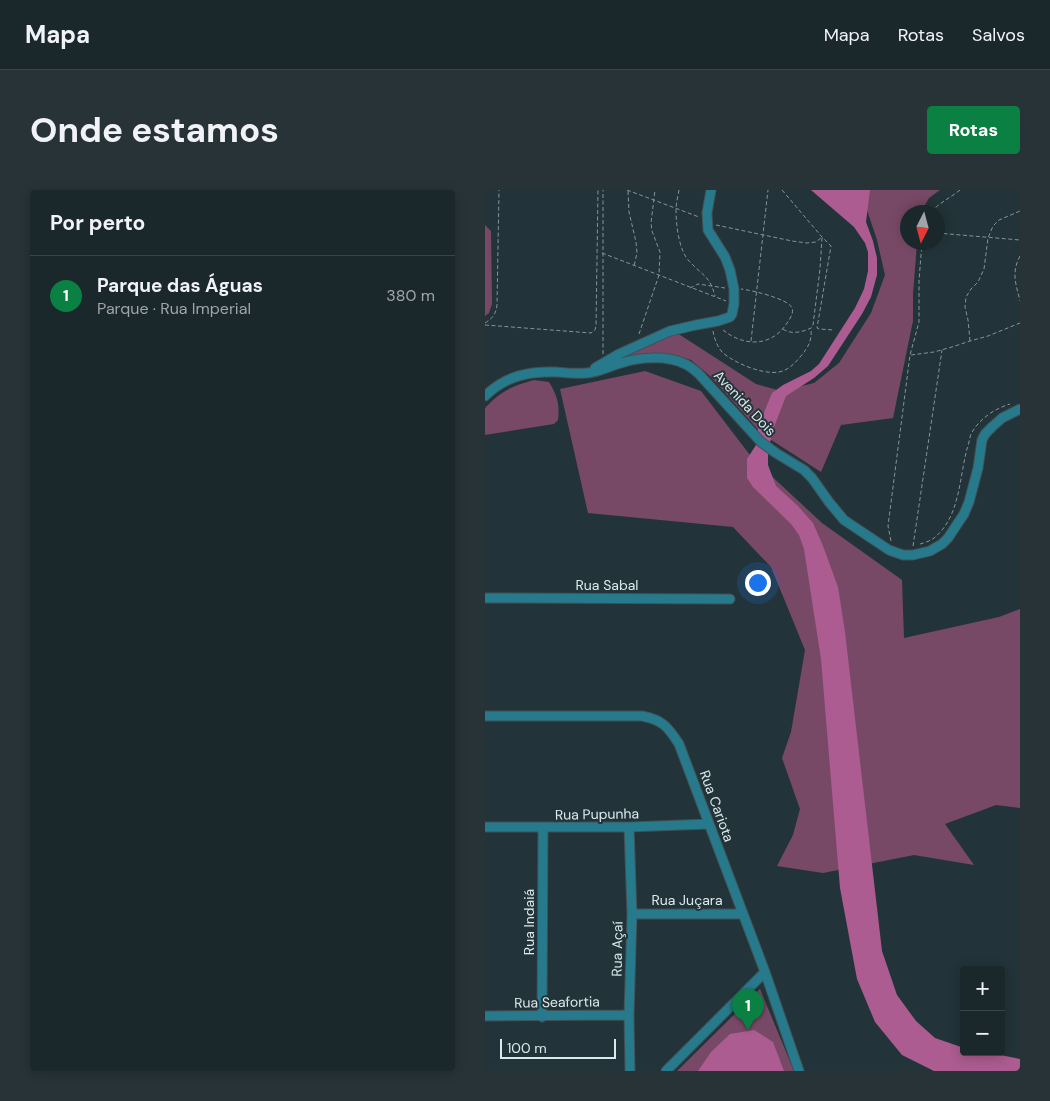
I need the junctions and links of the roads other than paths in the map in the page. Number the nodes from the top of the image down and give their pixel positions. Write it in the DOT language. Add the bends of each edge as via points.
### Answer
graph roads {
  1 [pos="711,190"];
  2 [pos="588,373"];
  3 [pos="485,396"];
  4 [pos="1017,406"];
  5 [pos="485,598"];
  6 [pos="729,599"];
  7 [pos="485,716"];
  8 [pos="709,824"];
  9 [pos="485,827"];
  10 [pos="629,827"];
  11 [pos="543,828"];
  12 [pos="631,914"];
  13 [pos="742,914"];
  14 [pos="765,972"];
  15 [pos="629,1015"];
  16 [pos="485,1016"];
  17 [pos="543,1016"];
  18 [pos="630,1071"];
  19 [pos="666,1071"];
  20 [pos="799,1071"];
  1 -- 2 [label="street" via="708,230 728,264 733,289 732,314 724,319 677,328 603,362"];
  2 -- 3 [label="street, Avenida Dois" via="521,375 492,389"];
  2 -- 4 [label="street, Avenida Dois" via="645,359 667,359 688,365 761,442 804,470 844,520 889,550 906,556 930,551 948,538 969,502 985,434"];
  5 -- 6 [label="street, Rua Sabal"];
  7 -- 8 [label="street, Rua Cariota" via="642,716 657,720 670,730 679,744"];
  8 -- 10 [label="street, Rua Pupunha"];
  8 -- 13 [label="street, Rua Cariota"];
  9 -- 11 [label="street, Rua Pupunha"];
  10 -- 11 [label="street, Rua Pupunha"];
  10 -- 12 [label="street, Rua Açaí"];
  11 -- 17 [label="street, Rua Indaiá"];
  12 -- 13 [label="street, Rua Juçara"];
  12 -- 15 [label="street, Rua Açaí"];
  13 -- 14 [label="street, Rua Cariota"];
  14 -- 19 [label="street"];
  14 -- 20 [label="street, Rua Cariota"];
  15 -- 17 [label="street, Rua Seafortia"];
  15 -- 18 [label="street, Rua Açaí"];
  16 -- 17 [label="street, Rua Seafortia"];
}
